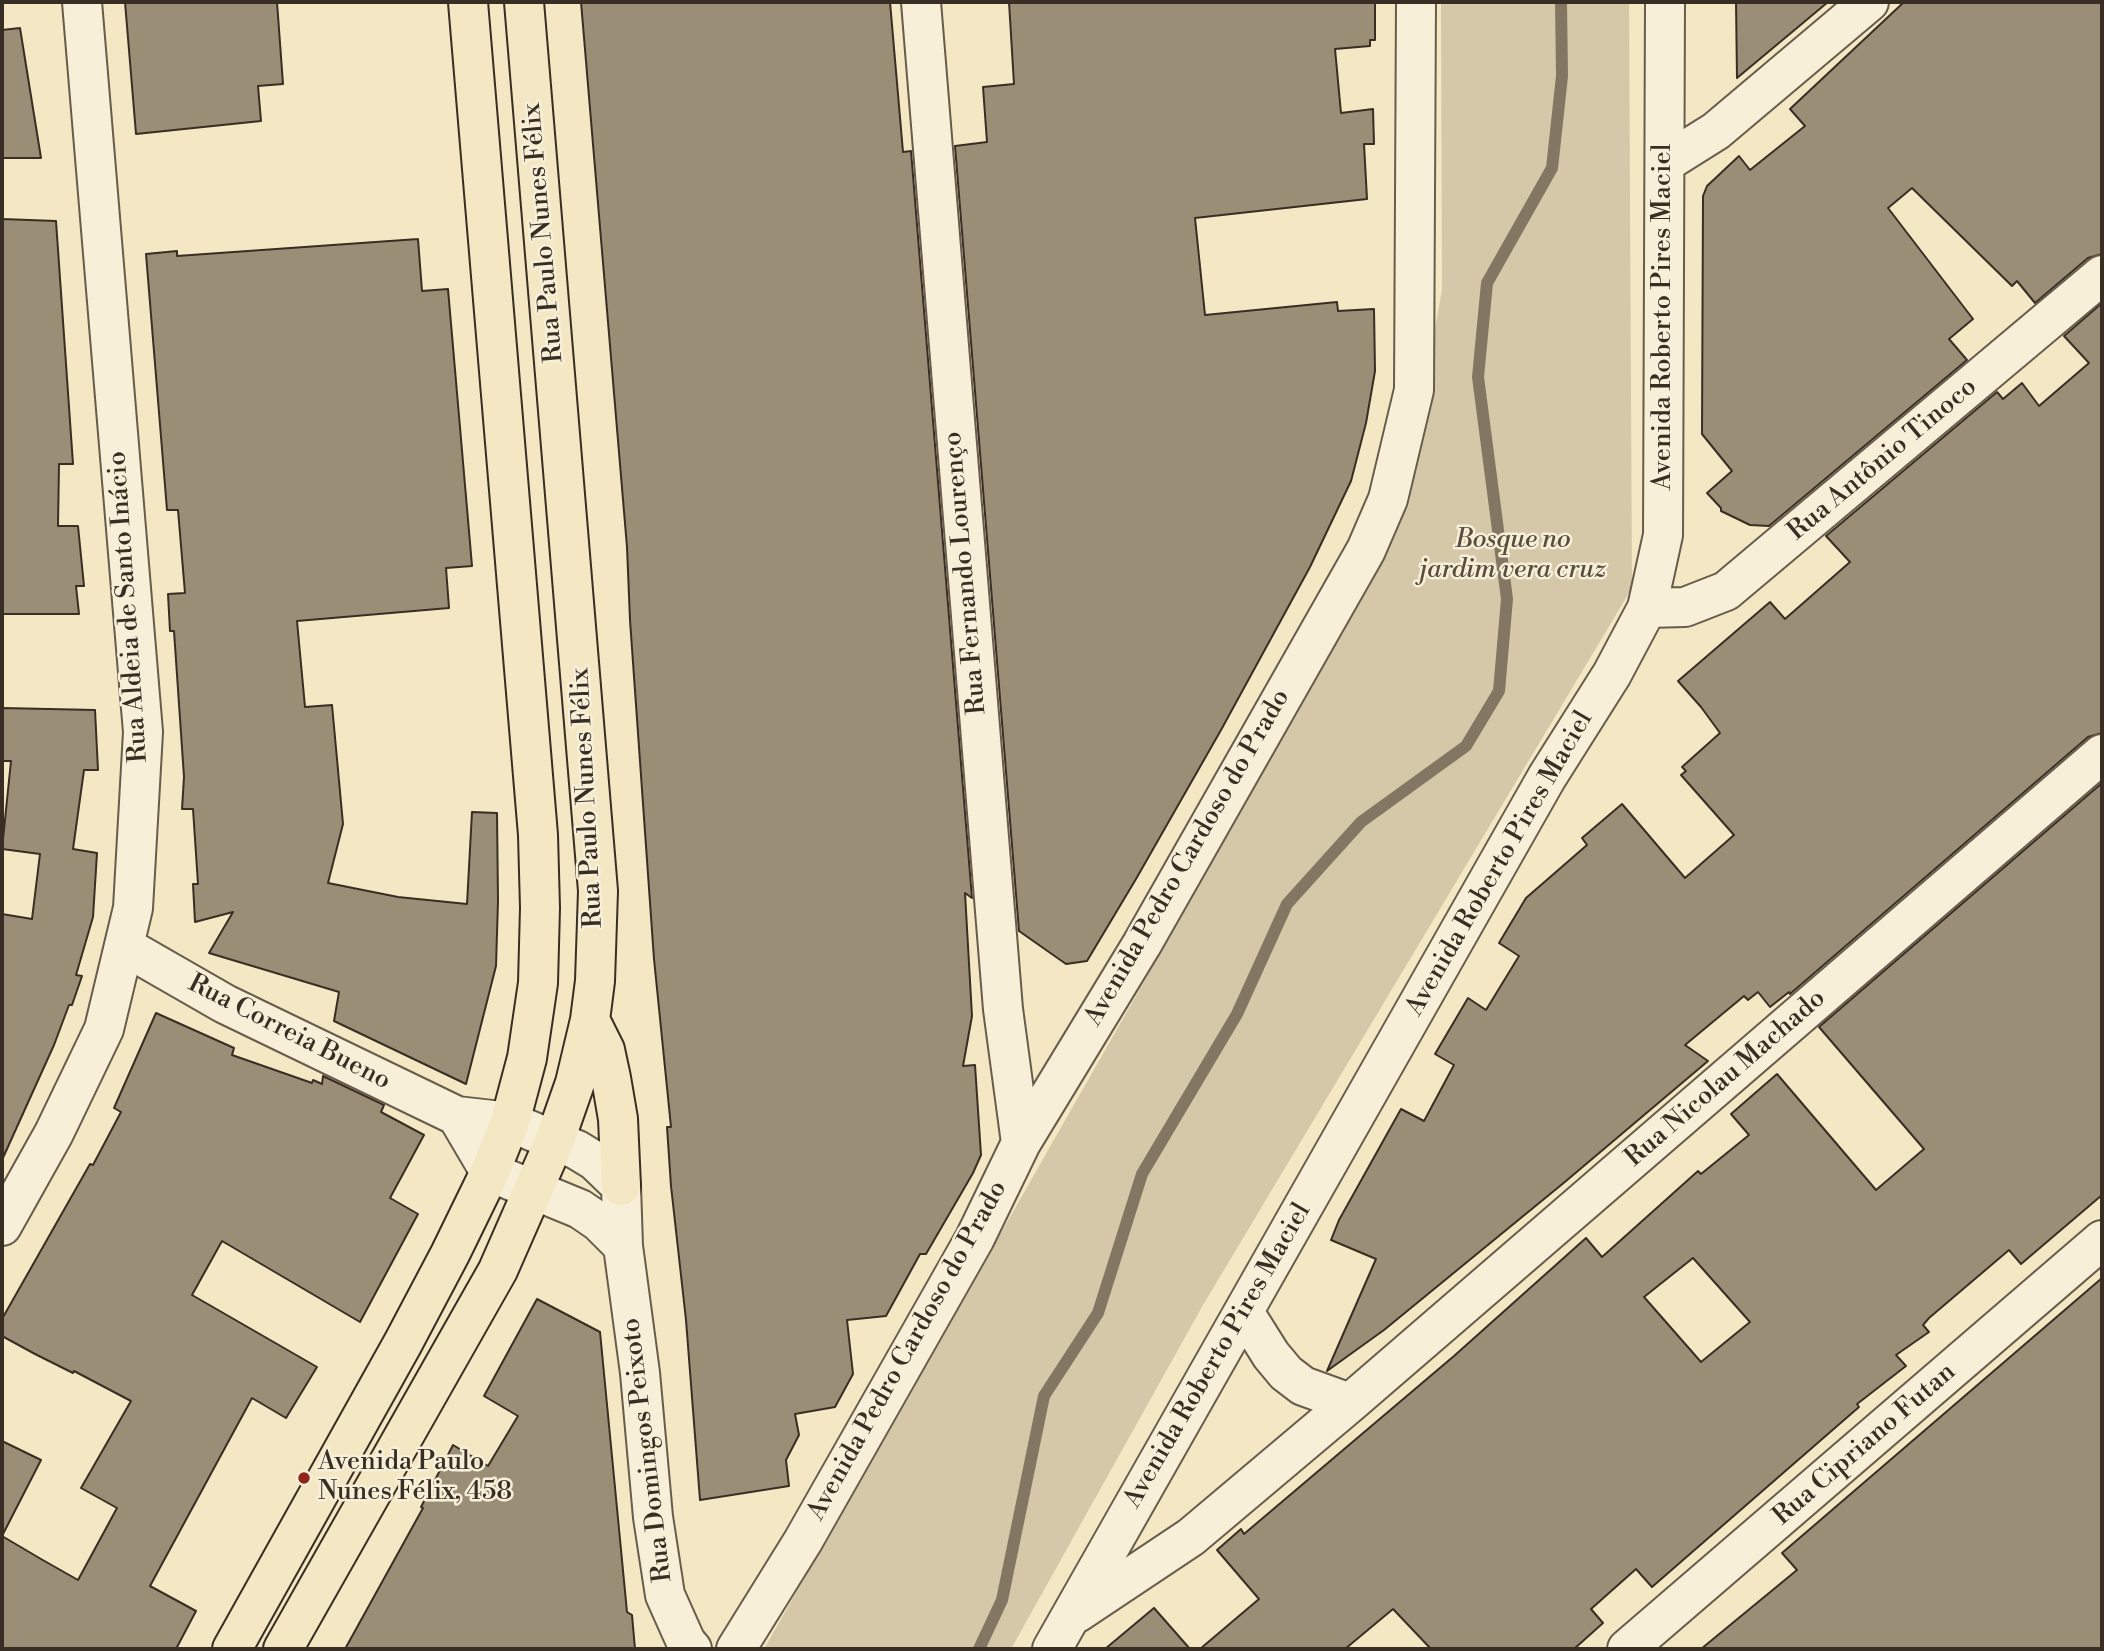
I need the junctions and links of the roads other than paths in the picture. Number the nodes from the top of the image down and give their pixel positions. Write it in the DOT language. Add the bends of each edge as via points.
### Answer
graph roads {
  1 [pos="82,2"];
  2 [pos="468,2"];
  3 [pos="524,2"];
  4 [pos="921,2"];
  5 [pos="1416,2"];
  6 [pos="1665,2"];
  7 [pos="1869,2"];
  8 [pos="1665,163"];
  9 [pos="2102,275"];
  10 [pos="1647,608"];
  11 [pos="2102,754"];
  12 [pos="124,946"];
  13 [pos="590,1020"];
  14 [pos="457,1116"];
  15 [pos="510,1122"];
  16 [pos="555,1140"];
  17 [pos="1021,1143"];
  18 [pos="490,1172"];
  19 [pos="621,1186"];
  20 [pos="535,1189"];
  21 [pos="2,1226"];
  22 [pos="2102,1240"];
  23 [pos="623,1246"];
  24 [pos="1244,1312"];
  25 [pos="1350,1403"];
  26 [pos="1061,1633"];
  27 [pos="232,1649"];
  28 [pos="283,1649"];
  29 [pos="692,1649"];
  30 [pos="736,1649"];
  31 [pos="1627,1649"];
  1 -- 12 [label="street, Rua Aldeia de Santo Inácio" via="143,732 133,908"];
  2 -- 15 [label="main road, Rua Paulo Nunes Félix" via="540,896 538,983 527,1059"];
  3 -- 13 [label="main road, Rua Paulo Nunes Félix" via="598,891 596,981"];
  4 -- 17 [label="street, Rua Fernando Lourenço" via="1001,982"];
  5 -- 17 [label="street, Avenida Pedro Cardoso do Prado" via="1415,390 1388,499 1366,550 1155,920"];
  6 -- 8 [label="street, Avenida Roberto Pires Maciel"];
  7 -- 8 [label="street" via="1716,131"];
  8 -- 10 [label="street, Avenida Roberto Pires Maciel" via="1664,535"];
  9 -- 10 [label="street, Rua Antônio Tinoco" via="1726,591 1685,607"];
  10 -- 24 [label="street, Avenida Roberto Pires Maciel"];
  11 -- 25 [label="street, Rua Nicolau Machado"];
  12 -- 14 [label="street, Rua Correia Bueno" via="225,1004"];
  12 -- 21 [label="street, Rua Aldeia de Santo Inácio" via="104,1029"];
  13 -- 16 [label="main road, Rua Paulo Nunes Félix"];
  13 -- 19 [label="main road" via="609,1069 618,1119"];
  14 -- 15 [label="street, Rua Correia Bueno"];
  14 -- 18 [label="street"];
  15 -- 16 [label="street"];
  15 -- 18 [label="main road, Rua Paulo Nunes Félix"];
  16 -- 19 [label="street" via="595,1161"];
  16 -- 20 [label="main road, Rua Paulo Nunes Félix"];
  17 -- 30 [label="street, Avenida Pedro Cardoso do Prado" via="975,1238 803,1541"];
  18 -- 20 [label="street"];
  18 -- 27 [label="main road, Rua Paulo Nunes Félix" via="403,1343"];
  19 -- 23 [label="street, Rua Domingos Peixoto"];
  20 -- 23 [label="street" via="591,1215"];
  20 -- 28 [label="main road, Rua Paulo Nunes Félix" via="498,1270"];
  22 -- 31 [label="street, Rua Cipriano Futan"];
  23 -- 29 [label="street, Rua Domingos Peixoto" via="665,1595"];
  24 -- 25 [label="street" via="1286,1373 1303,1386"];
  24 -- 26 [label="street, Avenida Roberto Pires Maciel"];
  25 -- 26 [label="street, Rua Nicolau Machado" via="1191,1537"];
}
